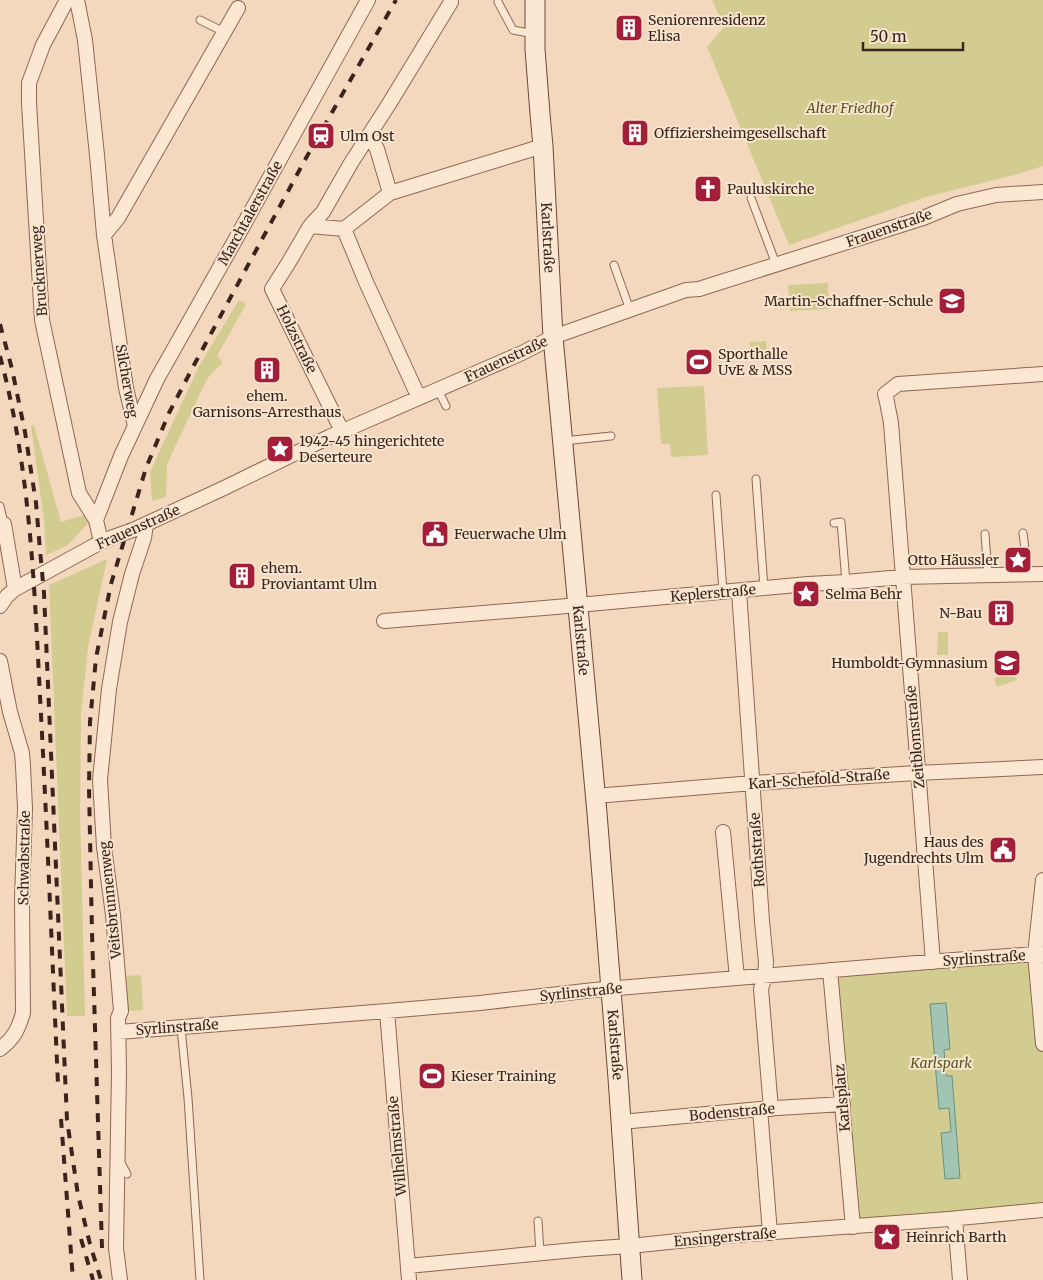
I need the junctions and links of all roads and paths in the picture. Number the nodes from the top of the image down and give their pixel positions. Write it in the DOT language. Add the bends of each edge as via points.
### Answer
graph roads {
  1 [pos="67,0"];
  2 [pos="76,0"];
  3 [pos="368,0"];
  4 [pos="498,0"];
  5 [pos="535,0"];
  6 [pos="451,2"];
  7 [pos="238,8"];
  8 [pos="200,20"];
  9 [pos="224,32"];
  10 [pos="534,34"];
  11 [pos="369,135"];
  12 [pos="543,146"];
  13 [pos="1043,192"];
  14 [pos="390,193"];
  15 [pos="750,198"];
  16 [pos="310,226"];
  17 [pos="344,229"];
  18 [pos="104,235"];
  19 [pos="776,264"];
  20 [pos="614,265"];
  21 [pos="630,310"];
  22 [pos="553,337"];
  23 [pos="1038,375"];
  24 [pos="438,390"];
  25 [pos="419,398"];
  26 [pos="446,406"];
  27 [pos="135,426"];
  28 [pos="342,431"];
  29 [pos="611,436"];
  30 [pos="562,442"];
  31 [pos="756,479"];
  32 [pos="716,495"];
  33 [pos="0,506"];
  34 [pos="96,520"];
  35 [pos="834,523"];
  36 [pos="4,524"];
  37 [pos="146,524"];
  38 [pos="1023,532"];
  39 [pos="984,534"];
  40 [pos="106,540"];
  41 [pos="1028,574"];
  42 [pos="1043,574"];
  43 [pos="988,575"];
  44 [pos="902,577"];
  45 [pos="846,582"];
  46 [pos="764,588"];
  47 [pos="15,589"];
  48 [pos="739,590"];
  49 [pos="723,592"];
  50 [pos="0,605"];
  51 [pos="578,605"];
  52 [pos="384,621"];
  53 [pos="0,661"];
  54 [pos="5,713"];
  55 [pos="1043,767"];
  56 [pos="917,773"];
  57 [pos="753,783"];
  58 [pos="595,796"];
  59 [pos="724,832"];
  60 [pos="1043,880"];
  61 [pos="1039,955"];
  62 [pos="933,962"];
  63 [pos="830,970"];
  64 [pos="765,976"];
  65 [pos="737,978"];
  66 [pos="611,989"];
  67 [pos="387,1012"];
  68 [pos="182,1028"];
  69 [pos="119,1032"];
  70 [pos="1043,1044"];
  71 [pos="0,1049"];
  72 [pos="843,1104"];
  73 [pos="765,1109"];
  74 [pos="621,1122"];
  75 [pos="117,1156"];
  76 [pos="127,1174"];
  77 [pos="1043,1210"];
  78 [pos="956,1219"];
  79 [pos="538,1221"];
  80 [pos="853,1226"];
  81 [pos="770,1233"];
  82 [pos="630,1246"];
  83 [pos="540,1253"];
  84 [pos="408,1273"];
  85 [pos="120,1280"];
  86 [pos="200,1280"];
  87 [pos="632,1280"];
  88 [pos="960,1280"];
  1 -- 34 [label="street, Brucknerweg" via="43,45 29,83 29,103 42,320 79,493"];
  2 -- 18 [label="street, Silcherweg" via="85,40"];
  3 -- 27 [label="street, Marchtalerstraße" via="157,379"];
  4 -- 10 [label="lane" via="513,30"];
  5 -- 10 [label="main road, Karlstraße"];
  6 -- 11 [label="street"];
  7 -- 9 [label="street"];
  8 -- 9 [label="lane"];
  9 -- 18 [label="street" via="118,218"];
  10 -- 12 [label="main road, Karlstraße"];
  11 -- 14 [label="street"];
  11 -- 16 [label="street" via="323,212"];
  12 -- 14 [label="street"];
  12 -- 22 [label="main road, Karlstraße"];
  13 -- 19 [label="street, Frauenstraße" via="996,195 957,204 923,218"];
  14 -- 17 [label="street"];
  15 -- 19 [label="lane"];
  16 -- 17 [label="street"];
  16 -- 28 [label="street, Holzstraße" via="272,289"];
  17 -- 25 [label="street"];
  18 -- 27 [label="street, Silcherweg" via="126,388"];
  19 -- 21 [label="street, Frauenstraße"];
  20 -- 21 [label="lane"];
  21 -- 22 [label="street, Frauenstraße"];
  22 -- 24 [label="street, Frauenstraße"];
  22 -- 30 [label="main road, Karlstraße"];
  23 -- 44 [label="street, Zeitblomstraße" via="898,384 885,394"];
  24 -- 25 [label="street, Frauenstraße"];
  24 -- 26 [label="lane"];
  25 -- 28 [label="street, Frauenstraße"];
  27 -- 34 [label="street, Silcherweg"];
  28 -- 37 [label="street, Frauenstraße"];
  29 -- 30 [label="lane"];
  30 -- 51 [label="main road, Karlstraße"];
  31 -- 46 [label="lane"];
  32 -- 49 [label="lane"];
  33 -- 36 [label="lane"];
  34 -- 40 [label="street, Brucknerweg"];
  35 -- 45 [label="lane" via="841,522"];
  36 -- 47 [label="street"];
  37 -- 40 [label="street, Frauenstraße, bridge"];
  37 -- 69 [label="street, Veitsbrunnenweg" via="120,622 100,780 121,1011"];
  38 -- 41 [label="lane"];
  39 -- 43 [label="lane"];
  40 -- 47 [label="street, Frauenstraße"];
  41 -- 42 [label="street, Keplerstraße"];
  41 -- 43 [label="street, Keplerstraße"];
  43 -- 44 [label="street, Keplerstraße"];
  44 -- 45 [label="street, Keplerstraße"];
  44 -- 56 [label="street, Zeitblomstraße"];
  45 -- 46 [label="street, Keplerstraße"];
  46 -- 48 [label="street, Keplerstraße"];
  47 -- 50 [label="street, Frauenstraße"];
  48 -- 49 [label="street, Keplerstraße"];
  48 -- 57 [label="street, Rothstraße"];
  49 -- 51 [label="street, Keplerstraße"];
  51 -- 52 [label="street, Keplerstraße"];
  51 -- 58 [label="main road, Karlstraße"];
  53 -- 54 [label="street, Schwabstraße"];
  54 -- 71 [label="street, Schwabstraße" via="22,753 24,766 24,1006 12,1040"];
  55 -- 56 [label="street, Karl-Schefold-Straße"];
  56 -- 57 [label="street, Karl-Schefold-Straße"];
  56 -- 62 [label="street, Zeitblomstraße"];
  57 -- 58 [label="street, Karl-Schefold-Straße"];
  57 -- 64 [label="street, Rothstraße"];
  58 -- 66 [label="main road, Karlstraße"];
  59 -- 65 [label="street"];
  60 -- 61 [label="street"];
  61 -- 62 [label="street, Syrlinstraße"];
  61 -- 70 [label="street"];
  62 -- 63 [label="street, Syrlinstraße"];
  63 -- 64 [label="street, Syrlinstraße"];
  63 -- 72 [label="street, Karlsplatz"];
  64 -- 65 [label="street, Syrlinstraße"];
  64 -- 73 [label="street, Rothstraße" via="761,989"];
  65 -- 66 [label="street, Syrlinstraße"];
  66 -- 67 [label="street, Syrlinstraße"];
  66 -- 74 [label="main road, Karlstraße"];
  67 -- 68 [label="street, Syrlinstraße"];
  67 -- 84 [label="street, Wilhelmstraße"];
  68 -- 69 [label="street, Syrlinstraße"];
  68 -- 86 [label="lane"];
  69 -- 75 [label="street, Veitsbrunnenweg"];
  72 -- 73 [label="street, Bodenstraße"];
  72 -- 80 [label="street, Karlsplatz"];
  73 -- 74 [label="street, Bodenstraße"];
  73 -- 81 [label="street, Rothstraße"];
  74 -- 82 [label="main road, Karlstraße"];
  75 -- 76 [label="lane"];
  75 -- 85 [label="street, Veitsbrunnenweg" via="116,1248"];
  77 -- 78 [label="street, Ensingerstraße"];
  78 -- 80 [label="street, Ensingerstraße"];
  78 -- 88 [label="street"];
  79 -- 83 [label="lane"];
  80 -- 81 [label="street, Ensingerstraße"];
  81 -- 82 [label="street, Ensingerstraße"];
  82 -- 83 [label="street, Ensingerstraße"];
  82 -- 87 [label="main road, Karlstraße"];
  83 -- 84 [label="street, Ensingerstraße"];
}
